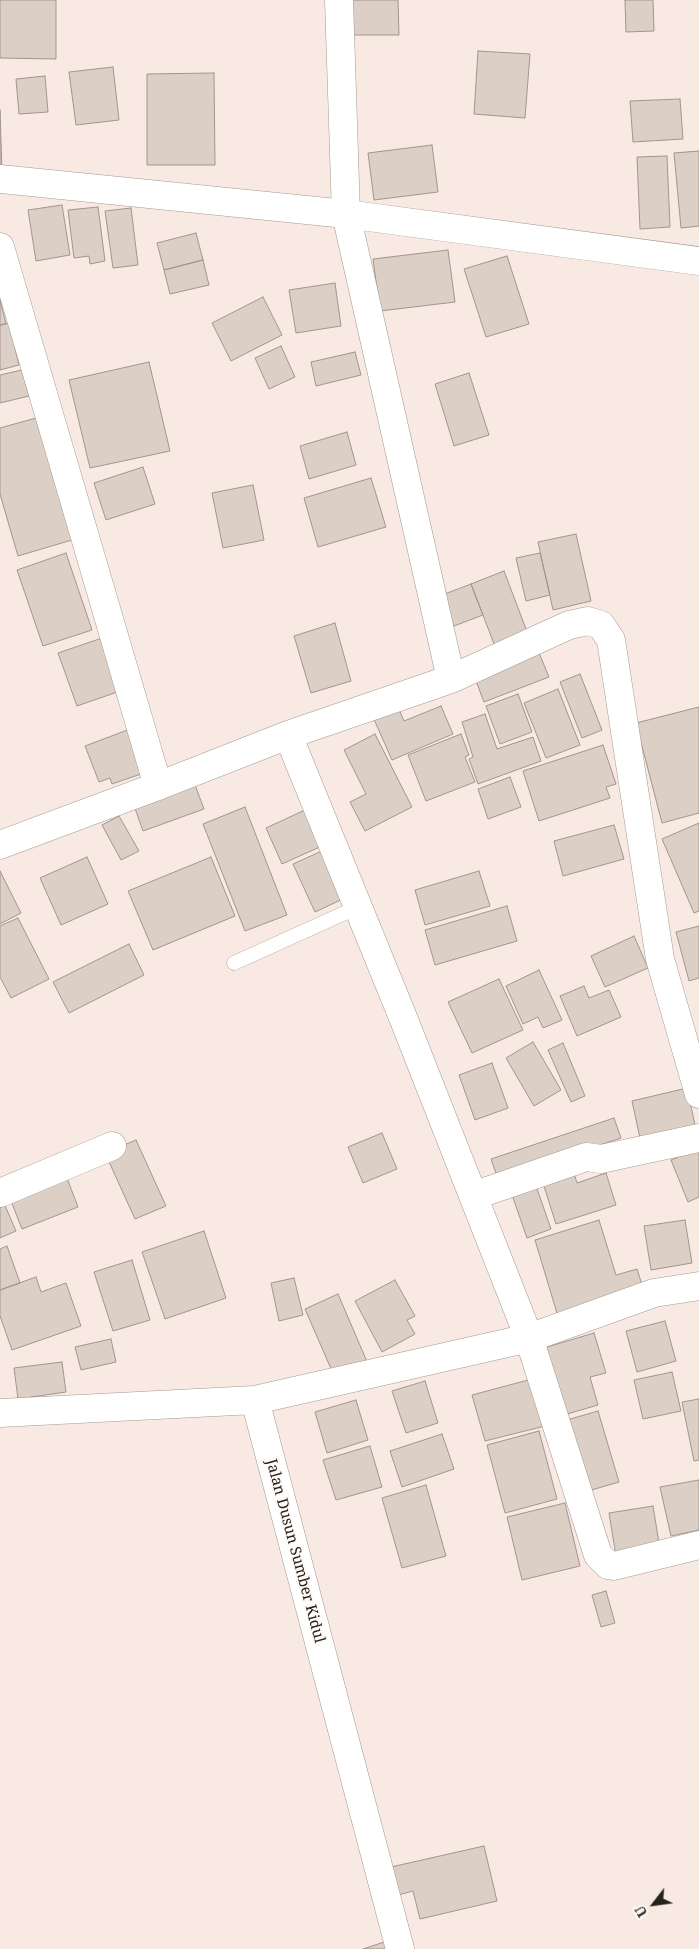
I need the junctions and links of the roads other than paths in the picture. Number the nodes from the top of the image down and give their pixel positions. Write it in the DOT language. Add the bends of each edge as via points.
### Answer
graph roads {
  1 [pos="339,0"];
  2 [pos="0,179"];
  3 [pos="346,214"];
  4 [pos="0,247"];
  5 [pos="699,261"];
  6 [pos="451,679"];
  7 [pos="288,735"];
  8 [pos="158,786"];
  9 [pos="0,845"];
  10 [pos="358,907"];
  11 [pos="234,963"];
  12 [pos="699,1094"];
  13 [pos="699,1138"];
  14 [pos="112,1146"];
  15 [pos="0,1193"];
  16 [pos="473,1196"];
  17 [pos="699,1286"];
  18 [pos="529,1338"];
  19 [pos="255,1400"];
  20 [pos="0,1412"];
  21 [pos="699,1545"];
  22 [pos="400,1949"];
  1 -- 3 [label="street"];
  2 -- 3 [label="street"];
  3 -- 5 [label="street"];
  3 -- 6 [label="street"];
  4 -- 8 [label="street"];
  6 -- 7 [label="street"];
  6 -- 12 [label="street" via="570,625 588,620 601,625 610,640 660,959"];
  7 -- 8 [label="street"];
  7 -- 10 [label="street"];
  8 -- 9 [label="street"];
  10 -- 11 [label="lane"];
  10 -- 16 [label="street"];
  13 -- 16 [label="street" via="601,1159 586,1157"];
  14 -- 15 [label="street"];
  16 -- 18 [label="street"];
  17 -- 18 [label="street" via="654,1293"];
  18 -- 19 [label="street"];
  18 -- 21 [label="street" via="602,1562 614,1566"];
  19 -- 20 [label="street"];
  19 -- 22 [label="street, Jalan Dusun Sumber Kidul"];
}
